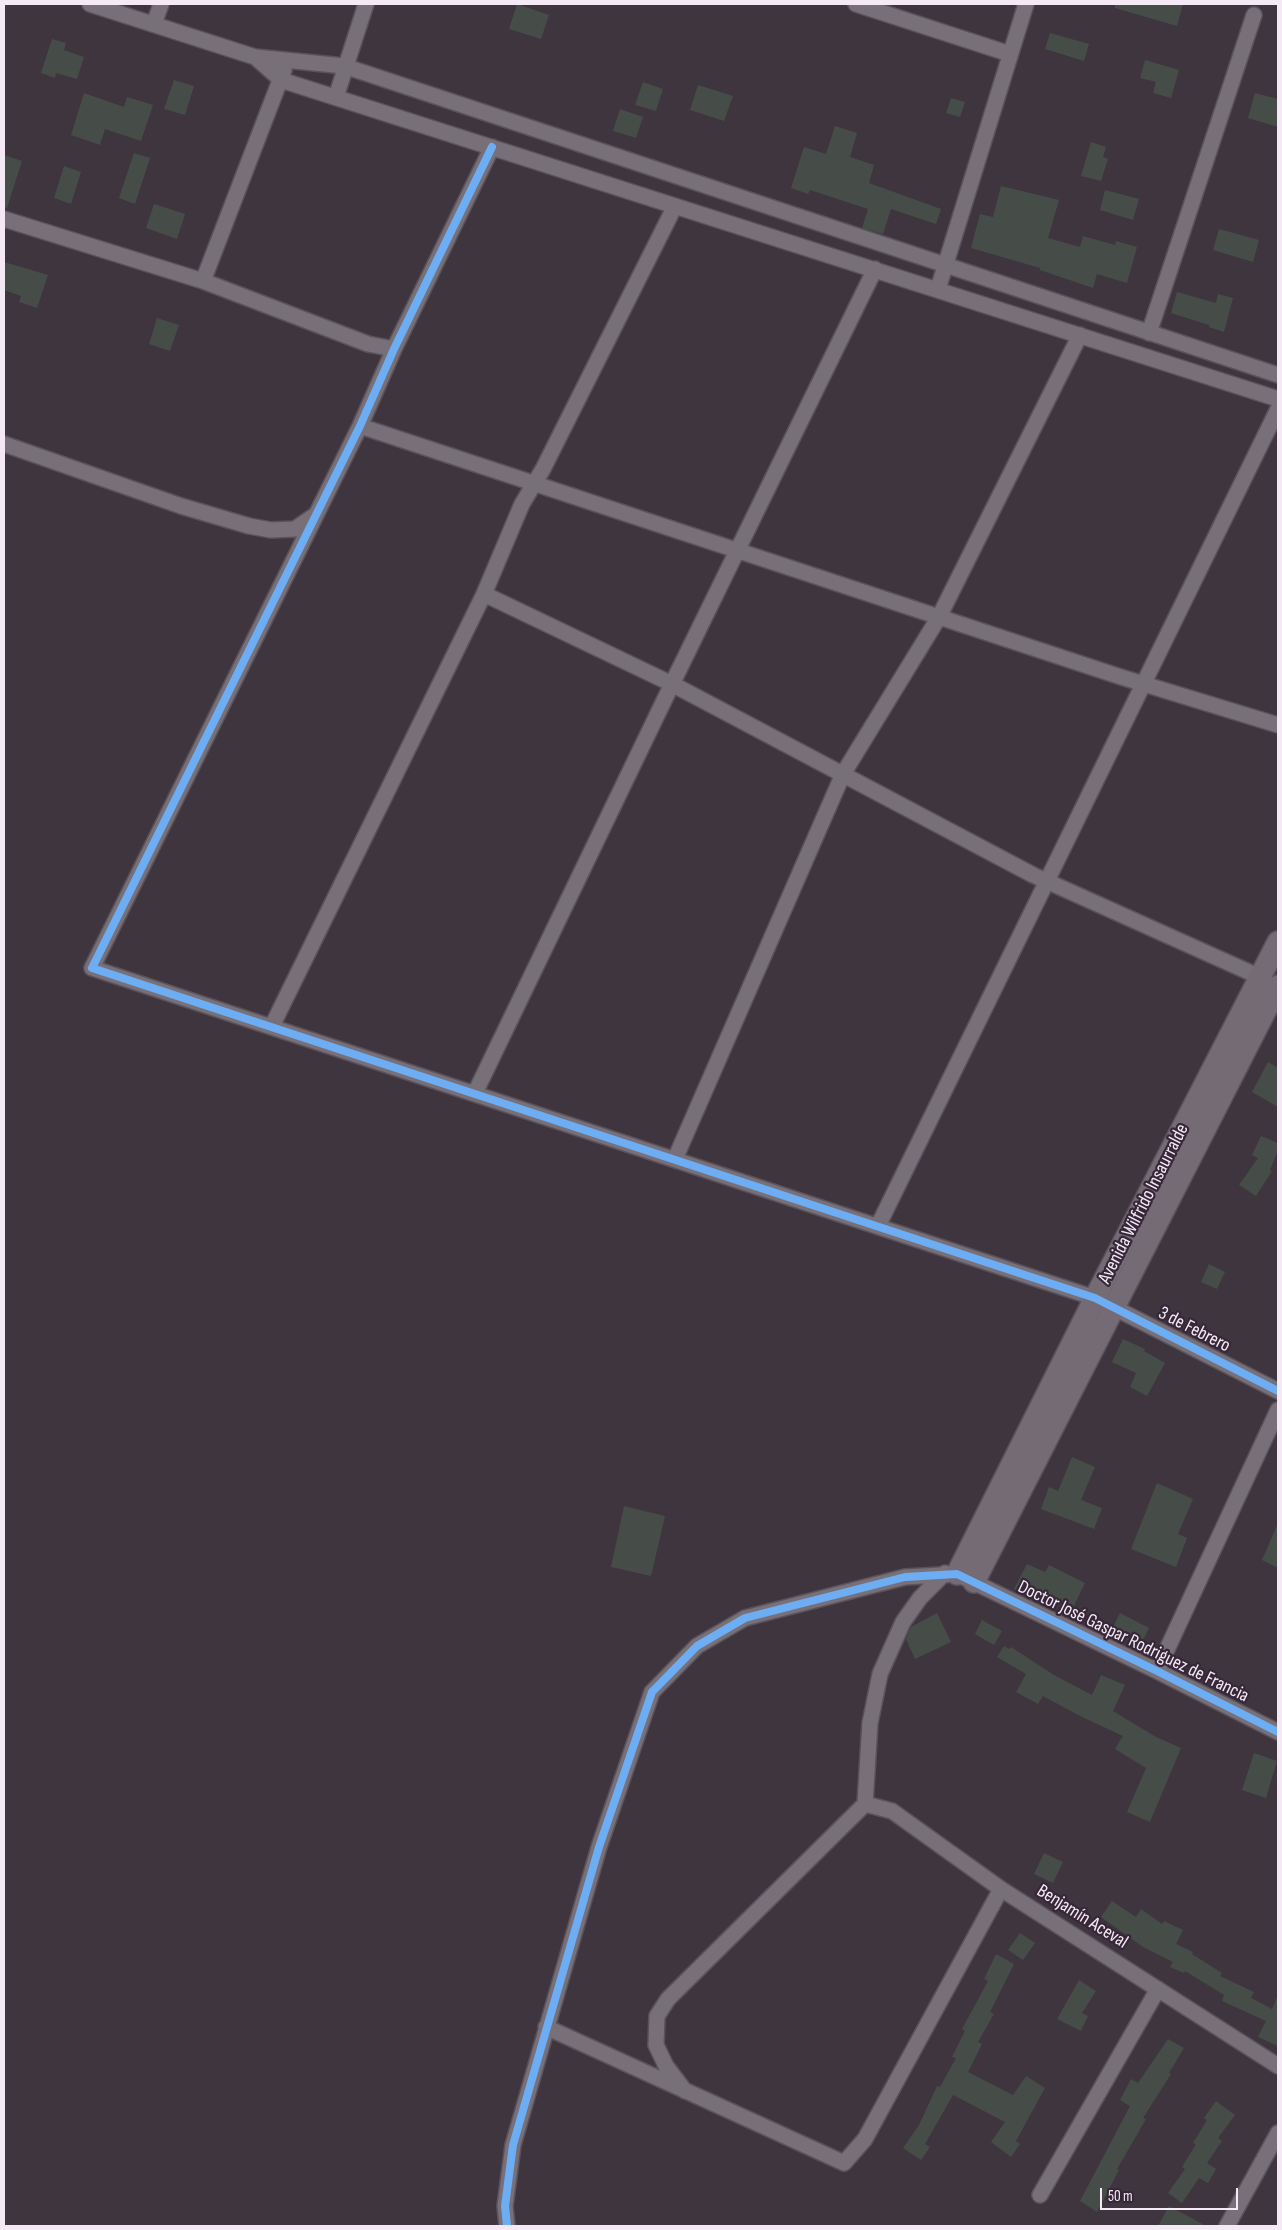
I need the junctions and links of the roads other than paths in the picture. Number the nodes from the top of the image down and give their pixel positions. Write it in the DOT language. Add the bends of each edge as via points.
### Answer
graph roads {
  1 [pos="90,4"];
  2 [pos="161,4"];
  3 [pos="366,4"];
  4 [pos="856,4"];
  5 [pos="1026,4"];
  6 [pos="1254,15"];
  7 [pos="154,24"];
  8 [pos="1010,54"];
  9 [pos="255,57"];
  10 [pos="288,60"];
  11 [pos="344,66"];
  12 [pos="281,80"];
  13 [pos="336,97"];
  14 [pos="492,147"];
  15 [pos="675,206"];
  16 [pos="4,219"];
  17 [pos="945,265"];
  18 [pos="875,270"];
  19 [pos="203,281"];
  20 [pos="938,290"];
  21 [pos="1150,333"];
  22 [pos="1080,335"];
  23 [pos="394,349"];
  24 [pos="1278,375"];
  25 [pos="1278,398"];
  26 [pos="1278,409"];
  27 [pos="360,426"];
  28 [pos="4,444"];
  29 [pos="534,483"];
  30 [pos="315,516"];
  31 [pos="738,550"];
  32 [pos="484,594"];
  33 [pos="939,617"];
  34 [pos="672,684"];
  35 [pos="1144,684"];
  36 [pos="1278,725"];
  37 [pos="843,774"];
  38 [pos="1047,882"];
  39 [pos="1278,942"];
  40 [pos="1269,982"];
  41 [pos="272,1026"];
  42 [pos="475,1093"];
  43 [pos="675,1159"];
  44 [pos="878,1226"];
  45 [pos="1096,1298"];
  46 [pos="1115,1308"];
  47 [pos="1278,1391"];
  48 [pos="1278,1410"];
  49 [pos="959,1576"];
  50 [pos="1158,1671"];
  51 [pos="1278,1732"];
  52 [pos="865,1804"];
  53 [pos="1001,1890"];
  54 [pos="1158,1989"];
  55 [pos="546,2027"];
  56 [pos="1278,2066"];
  57 [pos="686,2092"];
  58 [pos="1278,2133"];
  59 [pos="1040,2195"];
  60 [pos="507,2226"];
  61 [pos="1227,2226"];
  1 -- 7 [label="street"];
  2 -- 7 [label="street"];
  3 -- 11 [label="street"];
  4 -- 8 [label="street"];
  5 -- 8 [label="street"];
  6 -- 21 [label="street"];
  7 -- 9 [label="street"];
  8 -- 17 [label="street"];
  9 -- 10 [label="street"];
  9 -- 12 [label="street"];
  10 -- 11 [label="street"];
  10 -- 12 [label="street"];
  11 -- 13 [label="street"];
  11 -- 17 [label="street"];
  12 -- 13 [label="street"];
  12 -- 19 [label="street"];
  13 -- 14 [label="street"];
  14 -- 15 [label="street"];
  14 -- 23 [label="street"];
  15 -- 18 [label="street"];
  15 -- 29 [label="street"];
  16 -- 19 [label="street"];
  17 -- 20 [label="street"];
  17 -- 21 [label="street"];
  18 -- 20 [label="street"];
  18 -- 31 [label="street"];
  19 -- 23 [label="street" via="368,344"];
  20 -- 22 [label="street"];
  21 -- 24 [label="street"];
  22 -- 25 [label="street"];
  22 -- 33 [label="street"];
  23 -- 27 [label="street"];
  26 -- 35 [label="street"];
  27 -- 29 [label="street"];
  27 -- 30 [label="street"];
  28 -- 30 [label="street" via="181,506 249,526 271,530 295,529"];
  29 -- 31 [label="street"];
  29 -- 32 [label="street"];
  30 -- 41 [label="street, 3 de Febrero" via="92,968"];
  31 -- 33 [label="street"];
  31 -- 34 [label="street"];
  32 -- 34 [label="street"];
  32 -- 41 [label="street"];
  33 -- 35 [label="street"];
  33 -- 37 [label="street"];
  34 -- 37 [label="street"];
  34 -- 42 [label="street"];
  35 -- 36 [label="street"];
  35 -- 38 [label="street"];
  37 -- 38 [label="street"];
  37 -- 43 [label="street"];
  38 -- 40 [label="street"];
  38 -- 44 [label="street"];
  39 -- 40 [label="street, Avenida Wilfrido Insaurralde"];
  40 -- 45 [label="street, Avenida Wilfrido Insaurralde"];
  40 -- 46 [label="street, Avenida Wilfrido Insaurralde"];
  41 -- 42 [label="street, 3 de Febrero"];
  42 -- 43 [label="street, 3 de Febrero"];
  43 -- 44 [label="street, 3 de Febrero"];
  44 -- 45 [label="street, 3 de Febrero"];
  45 -- 46 [label="street, 3 de Febrero"];
  45 -- 49 [label="street, Avenida Wilfrido Insaurralde"];
  46 -- 47 [label="street, 3 de Febrero"];
  46 -- 49 [label="street, Avenida Wilfrido Insaurralde"];
  48 -- 50 [label="street"];
  49 -- 50 [label="street, Doctor José Gaspar Rodriguez de Francia"];
  49 -- 52 [label="street" via="920,1598 903,1622 880,1674 870,1723"];
  49 -- 55 [label="street" via="905,1576 745,1618 697,1646 652,1692 599,1847"];
  50 -- 51 [label="street, Doctor José Gaspar Rodriguez de Francia"];
  52 -- 53 [label="street, Benjamín Aceval" via="892,1811"];
  52 -- 57 [label="street" via="668,1998 657,2016 656,2044 666,2066"];
  53 -- 54 [label="street, Benjamín Aceval"];
  53 -- 57 [label="street" via="865,2139 844,2163"];
  54 -- 56 [label="street, Benjamín Aceval"];
  54 -- 59 [label="street"];
  55 -- 57 [label="street"];
  55 -- 60 [label="street" via="513,2145 505,2206"];
  58 -- 61 [label="street"];
}
